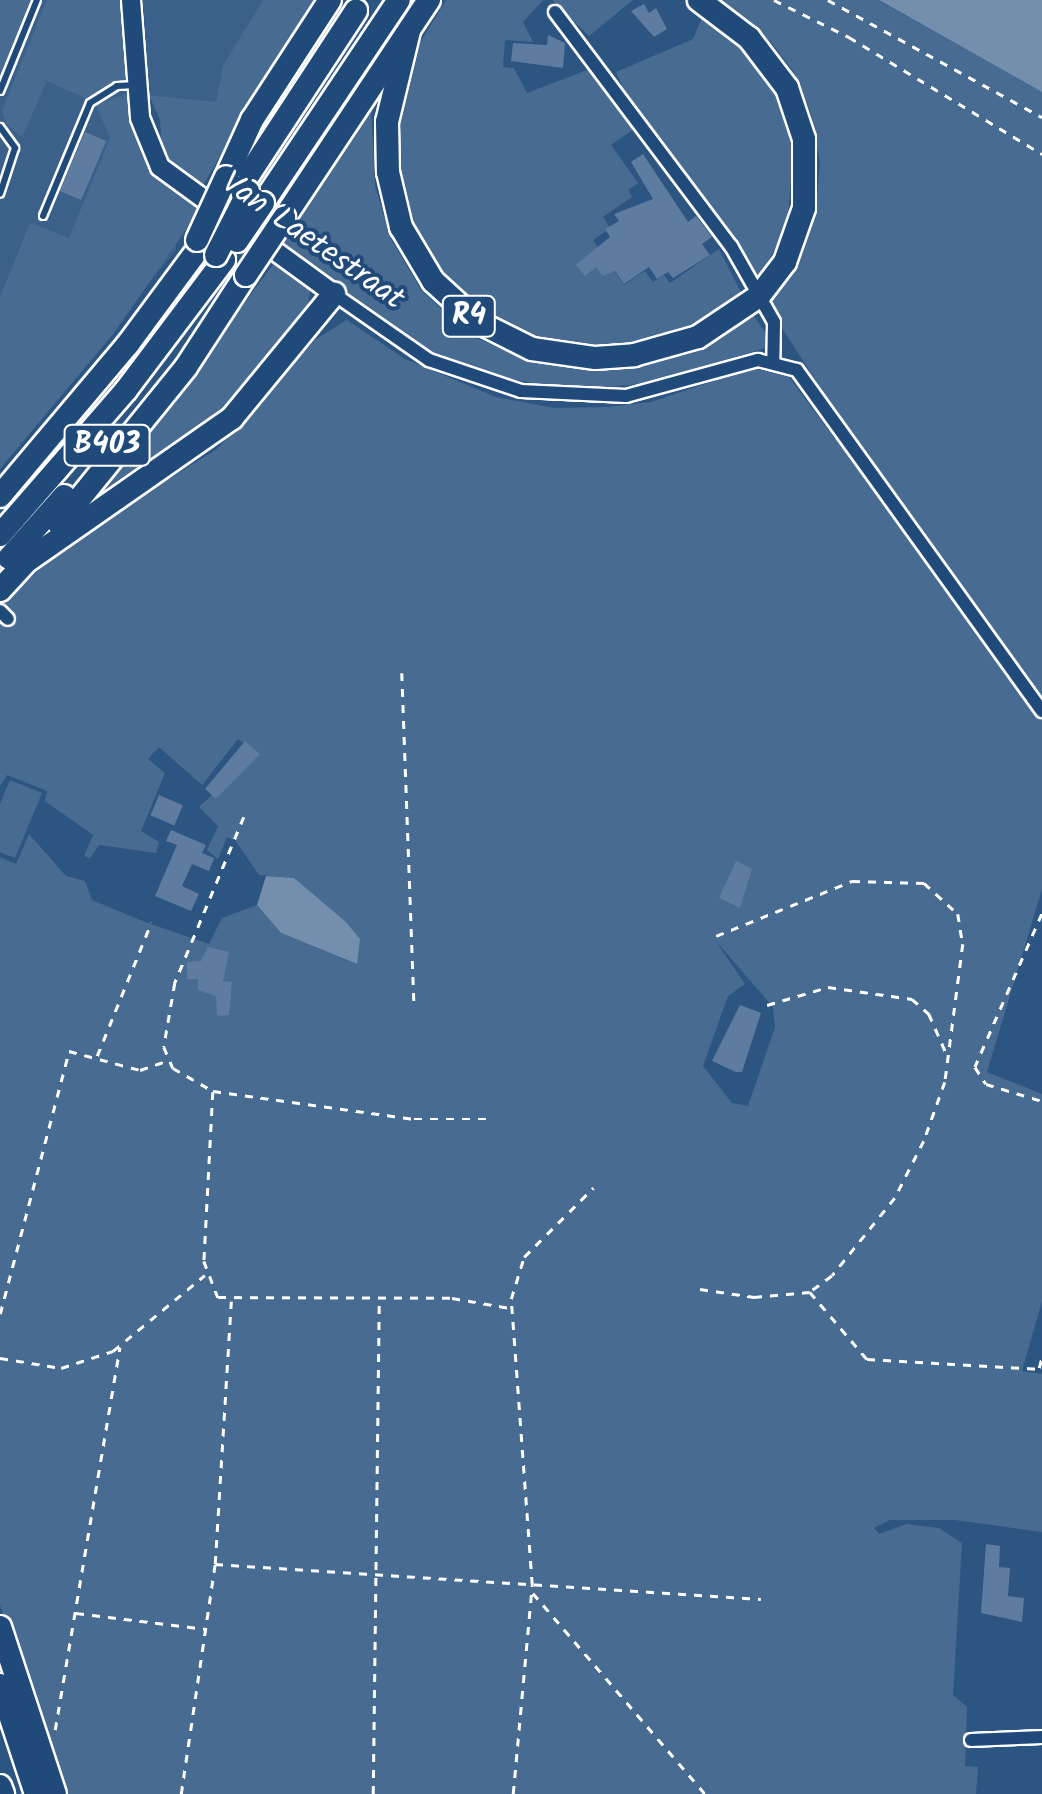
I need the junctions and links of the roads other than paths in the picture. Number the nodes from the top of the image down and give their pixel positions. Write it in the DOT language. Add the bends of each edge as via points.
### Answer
graph roads {
  1 [pos="37,0"];
  2 [pos="131,0"];
  3 [pos="330,0"];
  4 [pos="399,0"];
  5 [pos="429,0"];
  6 [pos="699,0"];
  7 [pos="356,12"];
  8 [pos="556,12"];
  9 [pos="409,30"];
  10 [pos="138,85"];
  11 [pos="0,91"];
  12 [pos="0,127"];
  13 [pos="244,190"];
  14 [pos="0,194"];
  15 [pos="43,216"];
  16 [pos="206,252"];
  17 [pos="334,294"];
  18 [pos="759,296"];
  19 [pos="212,320"];
  20 [pos="774,361"];
  21 [pos="0,496"];
  22 [pos="0,535"];
  23 [pos="27,561"];
  24 [pos="0,568"];
  25 [pos="0,590"];
  26 [pos="1042,711"];
  27 [pos="0,1627"];
  28 [pos="0,1685"];
  29 [pos="1042,1737"];
  30 [pos="970,1740"];
  31 [pos="0,1786"];
  32 [pos="3,1794"];
  33 [pos="36,1794"];
  34 [pos="55,1794"];
  1 -- 11 [label="lane"];
  2 -- 10 [label="main road, Van Laetestraat"];
  3 -- 13 [label="highway" via="252,120"];
  4 -- 13 [label="highway, B403"];
  5 -- 9 [label="highway, R4"];
  6 -- 18 [label="highway, R4" via="772,64 804,138 804,208 785,262"];
  7 -- 13 [label="highway"];
  8 -- 18 [label="street" via="731,246"];
  9 -- 18 [label="highway, R4" via="387,122 392,199 414,253 465,313 532,349 595,358 666,349 698,337"];
  9 -- 19 [label="highway, B403, bridge"];
  10 -- 15 [label="lane" via="117,86 90,103"];
  10 -- 17 [label="main road, Van Laetestraat" via="146,142 170,178"];
  12 -- 14 [label="lane" via="15,148"];
  13 -- 16 [label="highway, bridge"];
  13 -- 16 [label="highway, B403, bridge"];
  16 -- 21 [label="highway"];
  16 -- 22 [label="highway, B403" via="187,311"];
  17 -- 20 [label="street, Van Laetestraat" via="439,365 555,397 626,396 741,362"];
  17 -- 23 [label="highway, B403" via="232,418"];
  18 -- 20 [label="street" via="778,338"];
  19 -- 23 [label="highway, B403" via="186,367"];
  19 -- 24 [label="highway, B403"];
  20 -- 26 [label="street" via="811,385"];
  23 -- 25 [label="highway, B403"];
  27 -- 34 [label="highway"];
  28 -- 33 [label="highway"];
  29 -- 30 [label="street"];
  31 -- 32 [label="highway"];
}
